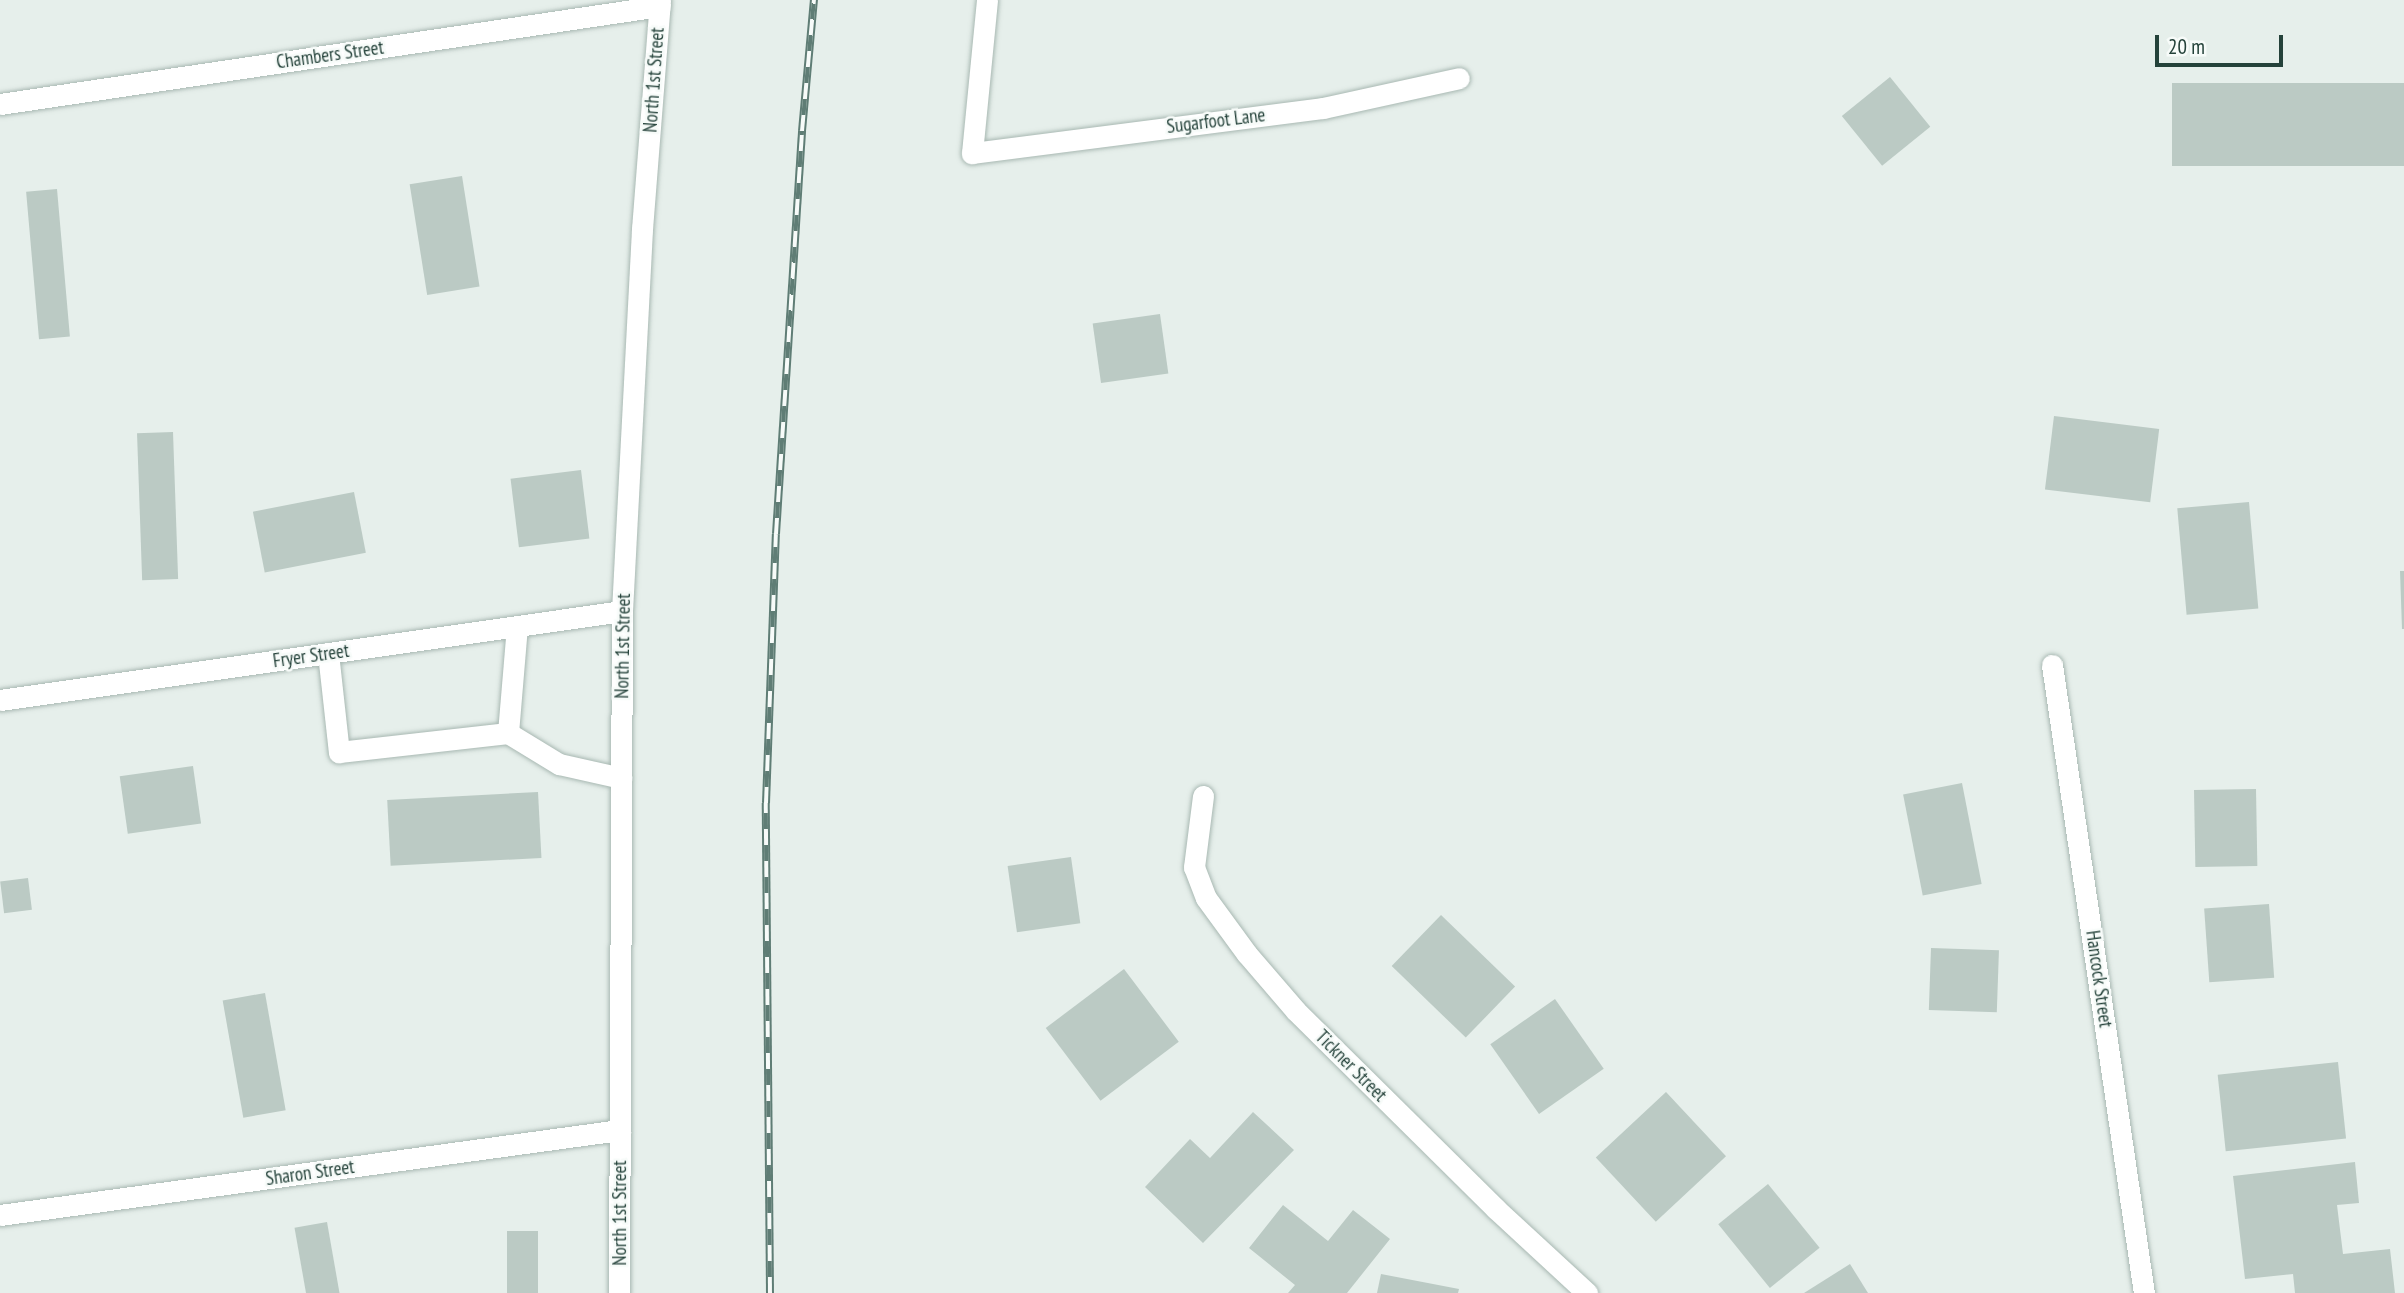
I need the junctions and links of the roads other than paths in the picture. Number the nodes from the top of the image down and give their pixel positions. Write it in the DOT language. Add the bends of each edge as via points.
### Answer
graph roads {
  1 [pos="987,0"];
  2 [pos="660,3"];
  3 [pos="1459,78"];
  4 [pos="0,104"];
  5 [pos="622,611"];
  6 [pos="517,626"];
  7 [pos="328,653"];
  8 [pos="2052,665"];
  9 [pos="0,700"];
  10 [pos="509,733"];
  11 [pos="621,778"];
  12 [pos="1203,796"];
  13 [pos="620,1130"];
  14 [pos="0,1215"];
  15 [pos="619,1293"];
  16 [pos="1587,1293"];
  17 [pos="2144,1293"];
  1 -- 3 [label="street, Sugarfoot Lane" via="972,153 1323,108"];
  2 -- 4 [label="street, Chambers Street"];
  2 -- 5 [label="street, North 1st Street" via="642,229"];
  5 -- 6 [label="street, Fryer Street"];
  5 -- 11 [label="street, North 1st Street"];
  6 -- 7 [label="street, Fryer Street"];
  6 -- 10 [label="street"];
  7 -- 9 [label="street, Fryer Street"];
  7 -- 10 [label="street" via="340,752"];
  8 -- 17 [label="street, Hancock Street"];
  10 -- 11 [label="street" via="559,764"];
  11 -- 13 [label="street, North 1st Street"];
  12 -- 16 [label="street, Tickner Street" via="1194,867 1206,898 1247,954 1305,1020"];
  13 -- 14 [label="street, Sharon Street"];
  13 -- 15 [label="street, North 1st Street"];
}
